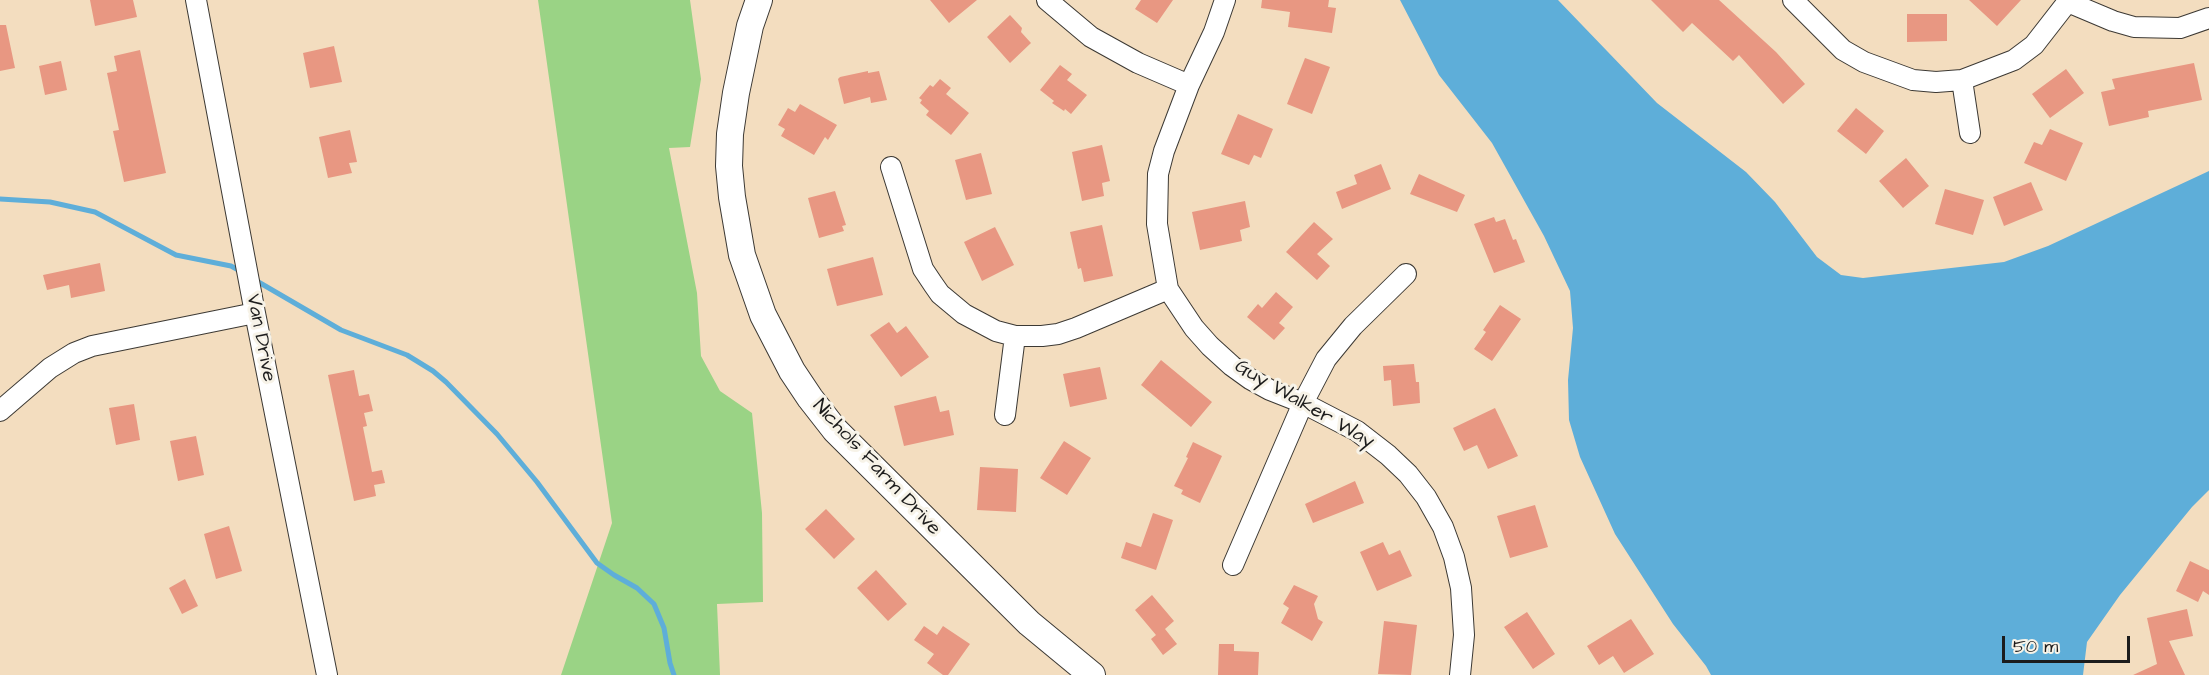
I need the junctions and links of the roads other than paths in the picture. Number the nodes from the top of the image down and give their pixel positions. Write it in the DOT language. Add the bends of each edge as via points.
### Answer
graph roads {
  1 [pos="196,0"];
  2 [pos="759,0"];
  3 [pos="1047,0"];
  4 [pos="1225,0"];
  5 [pos="1793,0"];
  6 [pos="2069,1"];
  7 [pos="2209,18"];
  8 [pos="1962,80"];
  9 [pos="1189,85"];
  10 [pos="1970,133"];
  11 [pos="891,167"];
  12 [pos="1406,274"];
  13 [pos="1168,289"];
  14 [pos="255,313"];
  15 [pos="1015,336"];
  16 [pos="1303,403"];
  17 [pos="0,411"];
  18 [pos="1005,415"];
  19 [pos="1233,565"];
  20 [pos="327,675"];
  21 [pos="1092,675"];
  22 [pos="1460,675"];
  1 -- 14 [label="street, Van Drive"];
  2 -- 21 [label="street, Nichols Farm Drive" via="736,93 729,166 742,255 763,315 792,370 835,430 1029,623"];
  3 -- 9 [label="street" via="1106,46"];
  4 -- 9 [label="street, Guy Walker Way"];
  5 -- 8 [label="street" via="1843,50 1864,62 1913,80"];
  6 -- 7 [label="street" via="2134,27 2180,28"];
  6 -- 8 [label="street" via="2034,45 1988,71"];
  8 -- 10 [label="street"];
  9 -- 13 [label="street, Guy Walker Way" via="1158,174 1157,224"];
  11 -- 15 [label="street" via="923,269 940,294 973,320"];
  12 -- 16 [label="street" via="1326,359"];
  13 -- 15 [label="street" via="1058,334"];
  13 -- 16 [label="street, Guy Walker Way" via="1194,328 1232,366 1270,390"];
  14 -- 17 [label="street" via="92,346 50,368"];
  14 -- 20 [label="street, Van Drive"];
  15 -- 18 [label="street"];
  16 -- 19 [label="street"];
  16 -- 22 [label="street, Guy Walker Way" via="1388,455 1426,497 1443,527 1461,588 1464,635"];
}
